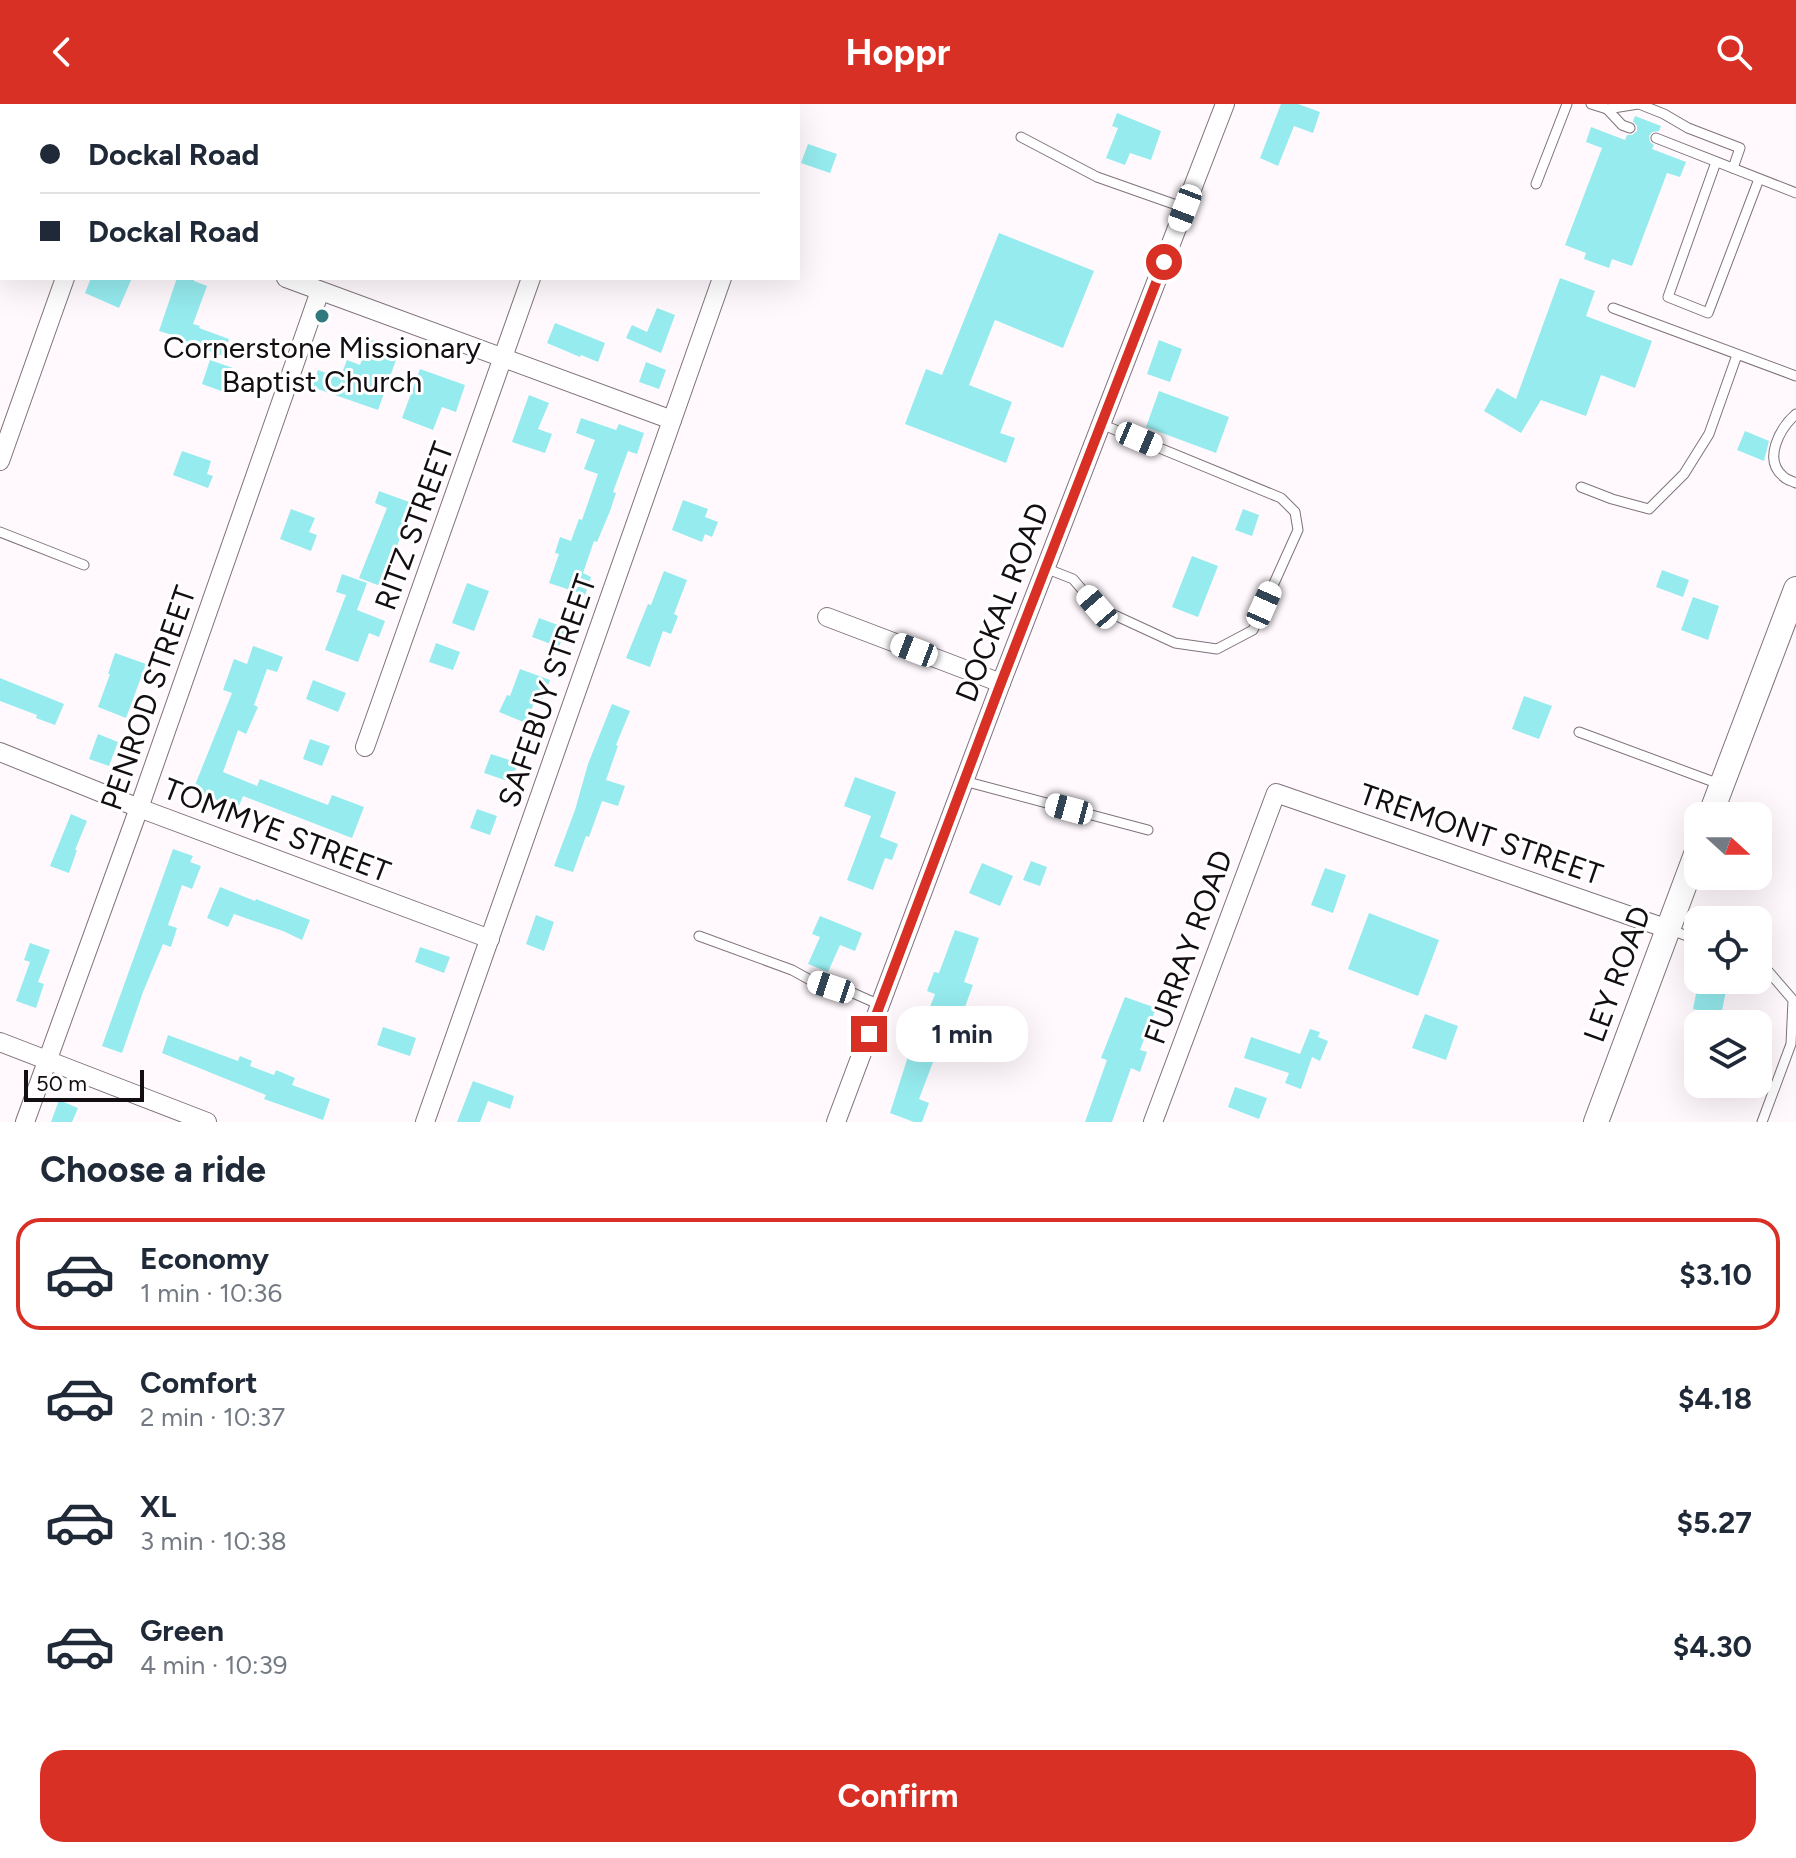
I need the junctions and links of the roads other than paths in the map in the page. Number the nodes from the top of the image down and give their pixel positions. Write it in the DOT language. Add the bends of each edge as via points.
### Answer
graph roads {
  1 [pos="1225,104"];
  2 [pos="1567,104"];
  3 [pos="1593,104"];
  4 [pos="1638,104"];
  5 [pos="1607,109"];
  6 [pos="1630,128"];
  7 [pos="1688,128"];
  8 [pos="1021,137"];
  9 [pos="1656,138"];
  10 [pos="1681,148"];
  11 [pos="1716,162"];
  12 [pos="1733,168"];
  13 [pos="1759,179"];
  14 [pos="1536,184"];
  15 [pos="1796,193"];
  16 [pos="1185,208"];
  17 [pos="64,280"];
  18 [pos="296,280"];
  19 [pos="530,280"];
  20 [pos="721,280"];
  21 [pos="320,291"];
  22 [pos="1613,308"];
  23 [pos="1737,355"];
  24 [pos="503,358"];
  25 [pos="1796,376"];
  26 [pos="1796,414"];
  27 [pos="672,420"];
  28 [pos="1101,424"];
  29 [pos="0,461"];
  30 [pos="1796,483"];
  31 [pos="1581,487"];
  32 [pos="0,532"];
  33 [pos="84,565"];
  34 [pos="1045,568"];
  35 [pos="1794,599"];
  36 [pos="827,617"];
  37 [pos="1001,683"];
  38 [pos="1579,732"];
  39 [pos="365,747"];
  40 [pos="0,752"];
  41 [pos="964,781"];
  42 [pos="1722,785"];
  43 [pos="1276,793"];
  44 [pos="1715,802"];
  45 [pos="139,808"];
  46 [pos="1148,830"];
  47 [pos="1684,886"];
  48 [pos="1668,929"];
  49 [pos="1684,935"];
  50 [pos="699,936"];
  51 [pos="490,939"];
  52 [pos="1772,976"];
  53 [pos="880,1005"];
  54 [pos="0,1042"];
  55 [pos="47,1061"];
  56 [pos="25,1122"];
  57 [pos="207,1122"];
  58 [pos="425,1122"];
  59 [pos="836,1122"];
  60 [pos="1153,1122"];
  61 [pos="1596,1122"];
  62 [pos="1762,1122"];
  1 -- 16 [label="street, DOCKAL ROAD"];
  2 -- 14 [label="lane"];
  3 -- 5 [label="lane"];
  4 -- 5 [label="lane"];
  4 -- 7 [label="lane"];
  5 -- 6 [label="lane"];
  7 -- 10 [label="lane"];
  7 -- 12 [label="lane" via="1740,148"];
  8 -- 16 [label="lane" via="1097,177"];
  9 -- 10 [label="lane"];
  10 -- 11 [label="lane"];
  11 -- 12 [label="lane"];
  11 -- 13 [label="lane" via="1668,297 1708,313"];
  12 -- 13 [label="lane"];
  13 -- 15 [label="lane"];
  16 -- 28 [label="street, DOCKAL ROAD"];
  17 -- 29 [label="street"];
  18 -- 21 [label="street"];
  19 -- 24 [label="street, RITZ STREET"];
  20 -- 27 [label="street, SAFEBUY STREET"];
  21 -- 24 [label="street"];
  21 -- 45 [label="street, PENROD STREET"];
  22 -- 23 [label="lane"];
  23 -- 25 [label="lane"];
  23 -- 31 [label="lane" via="1709,434 1684,474 1649,509"];
  24 -- 27 [label="street"];
  24 -- 39 [label="street, RITZ STREET"];
  26 -- 30 [label="lane" via="1784,426 1774,452 1783,477"];
  27 -- 51 [label="street, SAFEBUY STREET"];
  28 -- 34 [label="street, DOCKAL ROAD"];
  28 -- 34 [label="lane" via="1281,498 1295,512 1298,530 1253,630 1217,649 1175,643 1097,607 1073,579"];
  32 -- 33 [label="lane"];
  34 -- 37 [label="street, DOCKAL ROAD"];
  35 -- 42 [label="main road"];
  36 -- 37 [label="street"];
  37 -- 41 [label="street, DOCKAL ROAD"];
  38 -- 42 [label="lane"];
  40 -- 45 [label="street, TOMMYE STREET"];
  41 -- 46 [label="lane"];
  41 -- 53 [label="street, DOCKAL ROAD"];
  42 -- 44 [label="main road"];
  43 -- 48 [label="street, TREMONT STREET"];
  43 -- 60 [label="street, FURRAY ROAD"];
  45 -- 51 [label="street, TOMMYE STREET"];
  45 -- 55 [label="street, PENROD STREET"];
  47 -- 48 [label="main road, LEY ROAD"];
  48 -- 49 [label="lane"];
  48 -- 61 [label="main road, LEY ROAD"];
  50 -- 53 [label="lane"];
  51 -- 58 [label="street, SAFEBUY STREET"];
  52 -- 62 [label="lane" via="1793,1000 1791,1044"];
  53 -- 59 [label="street, DOCKAL ROAD"];
  54 -- 55 [label="street"];
  55 -- 56 [label="street, PENROD STREET"];
  55 -- 57 [label="street"];
}
